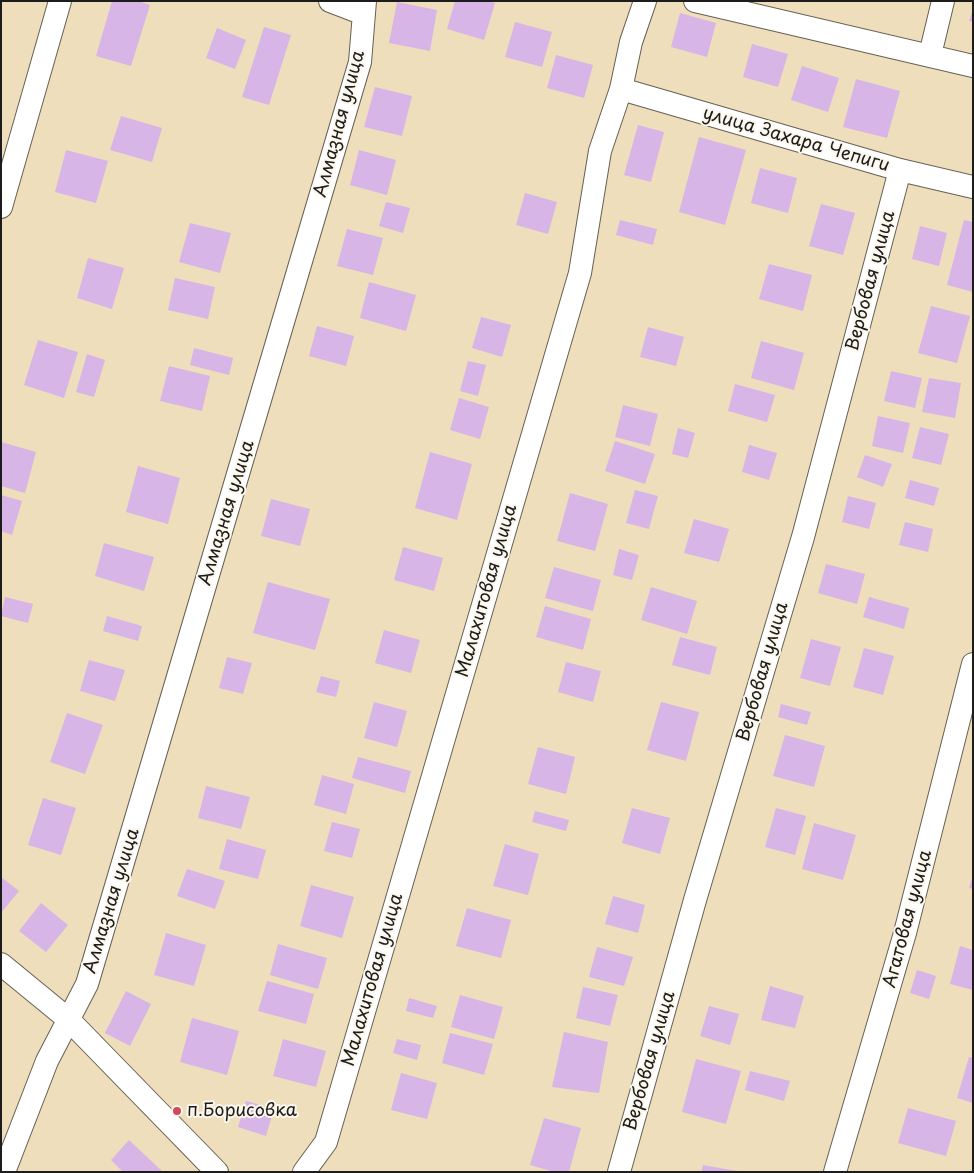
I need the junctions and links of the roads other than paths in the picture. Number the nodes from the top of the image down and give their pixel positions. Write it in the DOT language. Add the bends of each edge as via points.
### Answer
graph roads {
  1 [pos="60,1"];
  2 [pos="330,1"];
  3 [pos="645,1"];
  4 [pos="695,1"];
  5 [pos="943,1"];
  6 [pos="364,7"];
  7 [pos="930,55"];
  8 [pos="973,66"];
  9 [pos="621,89"];
  10 [pos="900,170"];
  11 [pos="973,187"];
  12 [pos="1,207"];
  13 [pos="973,664"];
  14 [pos="1,964"];
  15 [pos="68,1019"];
  16 [pos="326,1142"];
  17 [pos="4,1172"];
  18 [pos="217,1172"];
  19 [pos="304,1172"];
  20 [pos="321,1172"];
  21 [pos="619,1172"];
  22 [pos="835,1172"];
  1 -- 12 [label="street"];
  2 -- 6 [label="street"];
  3 -- 9 [label="street, Малахитовая улица" via="631,42"];
  4 -- 7 [label="street"];
  5 -- 7 [label="street"];
  6 -- 15 [label="street, Алмазная улица" via="360,62 355,81 87,984"];
  7 -- 8 [label="street"];
  9 -- 10 [label="street, улица Захара Чепиги"];
  9 -- 16 [label="street, Малахитовая улица" via="600,151 580,273"];
  10 -- 11 [label="street, улица Захара Чепиги"];
  10 -- 21 [label="street, Вербовая улица" via="803,537 695,900"];
  13 -- 22 [label="street, Агатовая улица" via="905,933"];
  14 -- 15 [label="street"];
  15 -- 17 [label="street, Алмазная улица" via="47,1061"];
  15 -- 18 [label="street"];
  16 -- 19 [label="street, Малахитовая улица"];
  16 -- 20 [label="street"];
}
